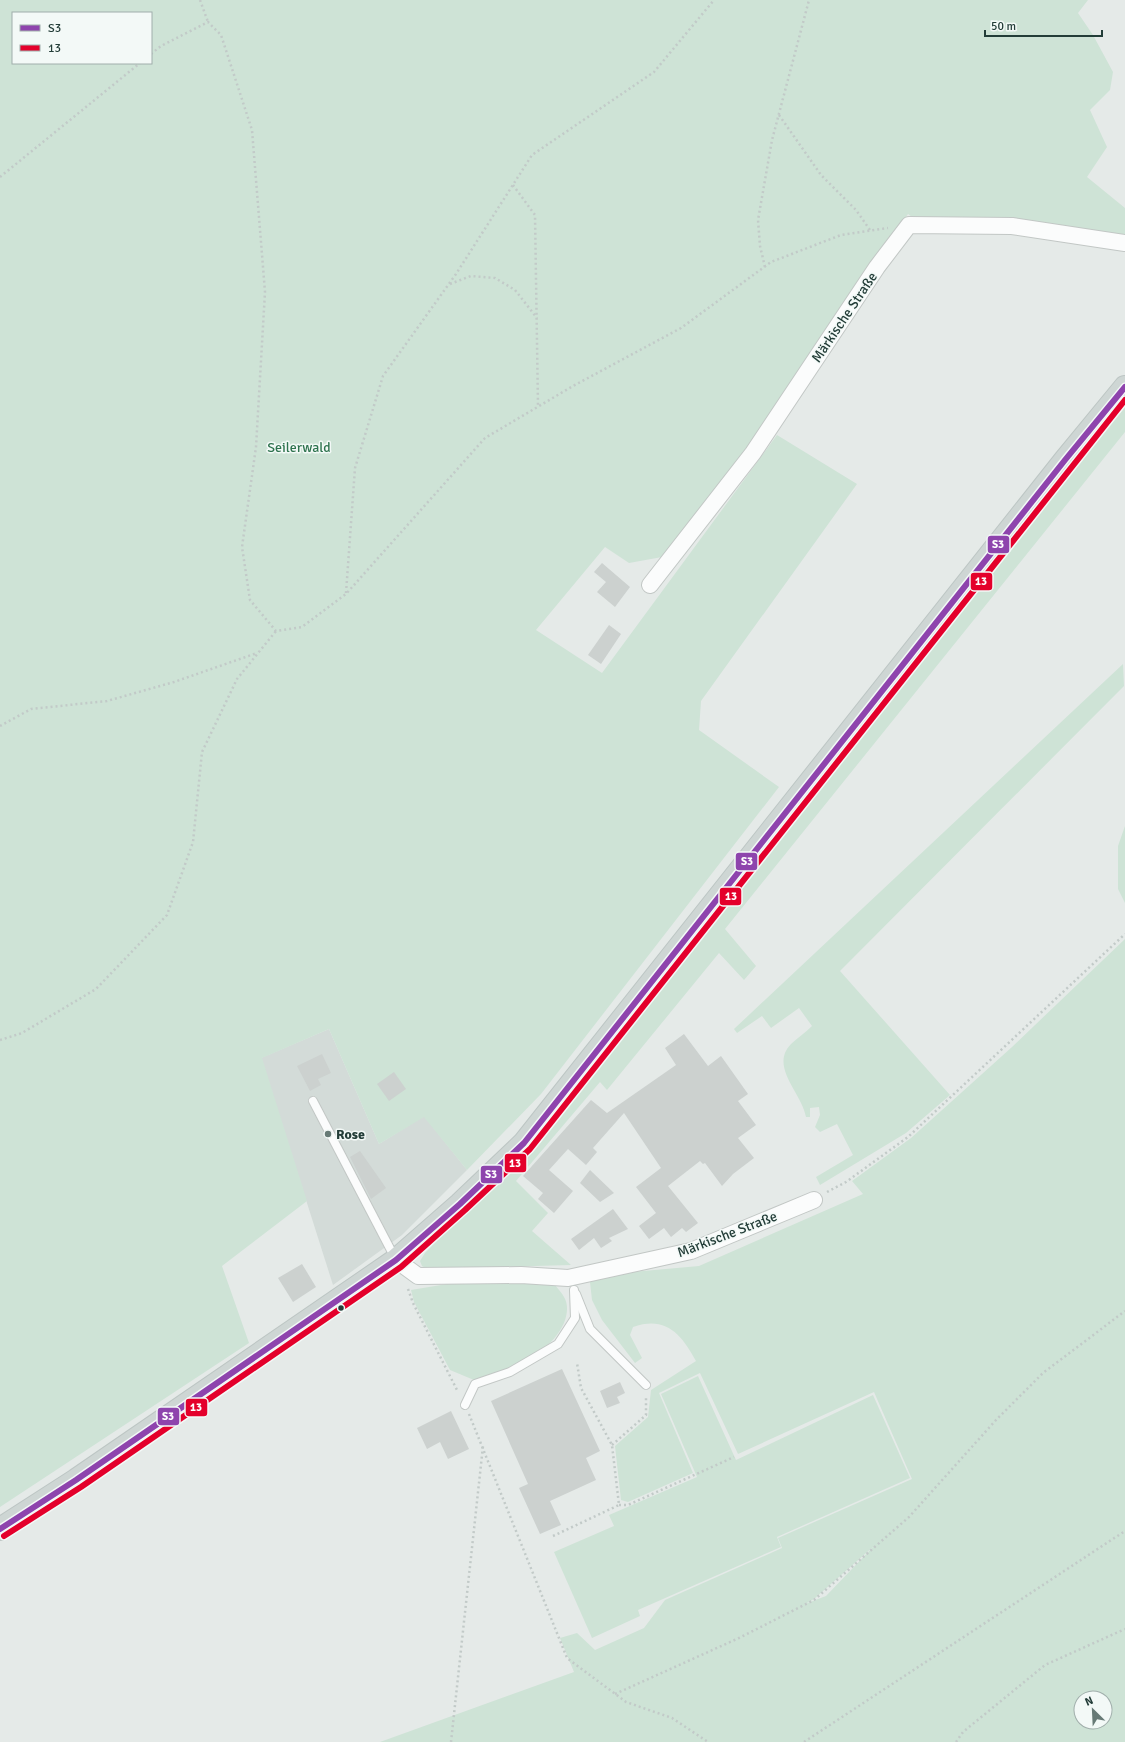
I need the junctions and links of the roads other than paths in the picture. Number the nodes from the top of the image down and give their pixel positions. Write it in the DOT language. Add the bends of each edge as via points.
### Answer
graph roads {
  1 [pos="1125,243"];
  2 [pos="1125,387"];
  3 [pos="650,585"];
  4 [pos="313,1101"];
  5 [pos="814,1200"];
  6 [pos="396,1260"];
  7 [pos="571,1284"];
  8 [pos="646,1385"];
  9 [pos="465,1405"];
  10 [pos="0,1528"];
  1 -- 3 [label="street, Märkische Straße" via="1012,226 908,225 877,267 754,453"];
  2 -- 6 [label="main road" via="524,1143"];
  4 -- 6 [label="lane"];
  5 -- 7 [label="street, Märkische Straße" via="691,1251"];
  6 -- 7 [label="street, Märkische Straße" via="418,1276 521,1275"];
  6 -- 10 [label="main road" via="76,1480"];
  7 -- 8 [label="lane" via="590,1330"];
  7 -- 9 [label="lane" via="575,1318 558,1344 510,1372 475,1384"];
}
